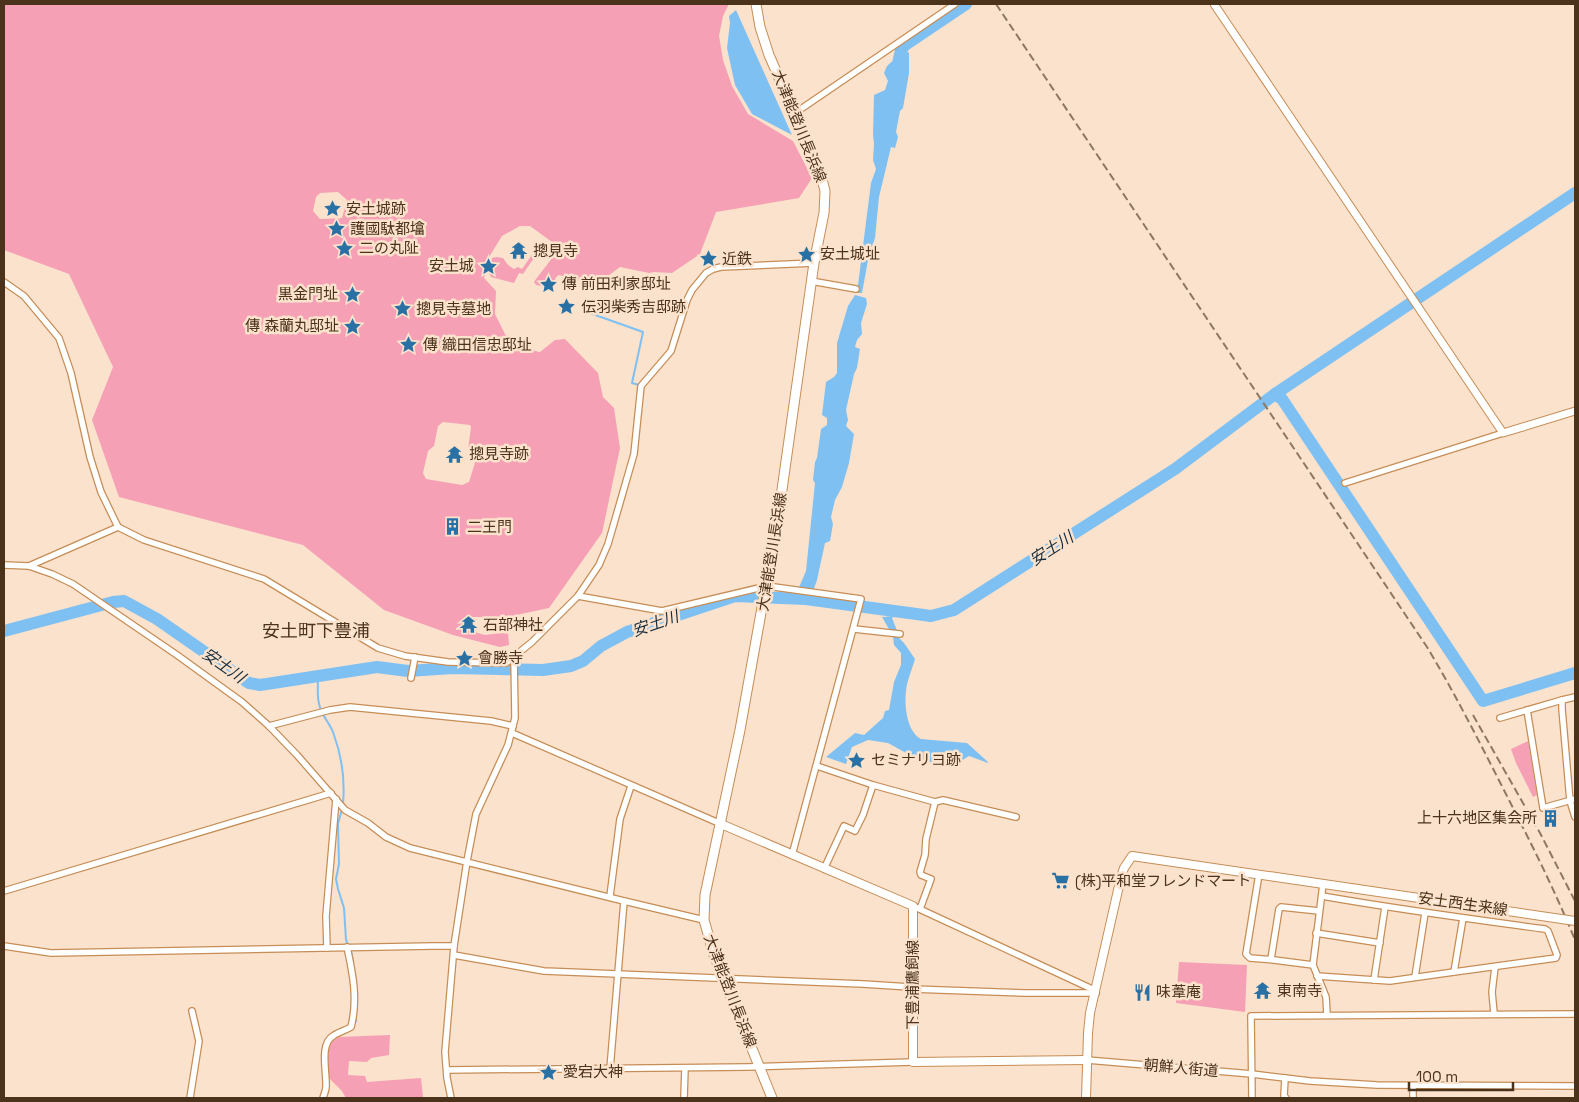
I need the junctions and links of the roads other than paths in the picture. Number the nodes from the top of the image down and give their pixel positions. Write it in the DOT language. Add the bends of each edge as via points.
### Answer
graph roads {
  1 [pos="756,4"];
  2 [pos="955,4"];
  3 [pos="1214,4"];
  4 [pos="795,113"];
  5 [pos="814,263"];
  6 [pos="811,281"];
  7 [pos="4,282"];
  8 [pos="856,288"];
  9 [pos="1575,411"];
  10 [pos="1503,433"];
  11 [pos="1345,483"];
  12 [pos="118,526"];
  13 [pos="4,565"];
  14 [pos="30,566"];
  15 [pos="765,594"];
  16 [pos="578,596"];
  17 [pos="854,629"];
  18 [pos="900,634"];
  19 [pos="414,658"];
  20 [pos="515,659"];
  21 [pos="411,678"];
  22 [pos="1575,697"];
  23 [pos="1562,700"];
  24 [pos="1527,710"];
  25 [pos="1500,718"];
  26 [pos="269,726"];
  27 [pos="514,726"];
  28 [pos="512,733"];
  29 [pos="817,766"];
  30 [pos="873,785"];
  31 [pos="631,786"];
  32 [pos="332,793"];
  33 [pos="1573,800"];
  34 [pos="338,801"];
  35 [pos="934,802"];
  36 [pos="1016,817"];
  37 [pos="1575,817"];
  38 [pos="721,824"];
  39 [pos="792,855"];
  40 [pos="467,861"];
  41 [pos="824,869"];
  42 [pos="1259,874"];
  43 [pos="1323,884"];
  44 [pos="4,890"];
  45 [pos="610,896"];
  46 [pos="1322,896"];
  47 [pos="624,901"];
  48 [pos="1385,907"];
  49 [pos="916,908"];
  50 [pos="1319,911"];
  51 [pos="1425,913"];
  52 [pos="1463,918"];
  53 [pos="704,920"];
  54 [pos="1575,921"];
  55 [pos="1316,933"];
  56 [pos="1380,943"];
  57 [pos="4,946"];
  58 [pos="454,946"];
  59 [pos="327,948"];
  60 [pos="347,948"];
  61 [pos="454,956"];
  62 [pos="1271,959"];
  63 [pos="1313,965"];
  64 [pos="1495,967"];
  65 [pos="1454,972"];
  66 [pos="618,974"];
  67 [pos="1317,976"];
  68 [pos="1415,977"];
  69 [pos="723,978"];
  70 [pos="1374,980"];
  71 [pos="912,989"];
  72 [pos="1096,993"];
  73 [pos="192,1011"];
  74 [pos="1494,1013"];
  75 [pos="1575,1014"];
  76 [pos="1327,1015"];
  77 [pos="1087,1060"];
  78 [pos="913,1062"];
  79 [pos="759,1067"];
  80 [pos="685,1068"];
  81 [pos="610,1069"];
  82 [pos="447,1070"];
  83 [pos="1252,1074"];
  84 [pos="1285,1078"];
  85 [pos="1413,1086"];
  86 [pos="1575,1086"];
  87 [pos="190,1098"];
  88 [pos="322,1098"];
  89 [pos="451,1098"];
  90 [pos="684,1098"];
  91 [pos="772,1098"];
  92 [pos="1086,1098"];
  93 [pos="1252,1098"];
  94 [pos="1286,1098"];
  95 [pos="1413,1098"];
  1 -- 4 [label="main road, 大津能登川長浜線" via="764,42"];
  2 -- 4 [label="street"];
  3 -- 10 [label="street"];
  4 -- 5 [label="main road, 大津能登川長浜線" via="820,171 825,191"];
  5 -- 6 [label="main road, 大津能登川長浜線"];
  5 -- 16 [label="street" via="713,268 699,281 687,300 671,351 641,386 634,454 608,544 599,565"];
  6 -- 8 [label="street"];
  6 -- 15 [label="main road, 大津能登川長浜線"];
  7 -- 12 [label="street" via="24,296 59,338 71,373 90,457 101,492"];
  9 -- 10 [label="street"];
  10 -- 11 [label="street"];
  12 -- 14 [label="street"];
  12 -- 19 [label="street" via="144,540 264,579 378,648"];
  13 -- 14 [label="street"];
  14 -- 26 [label="street" via="73,584 101,602 242,702"];
  15 -- 16 [label="street" via="662,611"];
  15 -- 17 [label="street" via="793,590 861,599"];
  15 -- 38 [label="main road, 大津能登川長浜線"];
  16 -- 20 [label="street"];
  17 -- 18 [label="street"];
  17 -- 29 [label="street"];
  19 -- 20 [label="street" via="490,664"];
  19 -- 21 [label="street"];
  20 -- 27 [label="street"];
  22 -- 23 [label="street"];
  23 -- 24 [label="street"];
  23 -- 33 [label="street"];
  24 -- 25 [label="street"];
  24 -- 33 [label="street" via="1543,808"];
  26 -- 27 [label="street" via="350,707"];
  26 -- 32 [label="street"];
  27 -- 28 [label="street"];
  28 -- 31 [label="street"];
  28 -- 40 [label="street" via="476,814"];
  29 -- 30 [label="street"];
  29 -- 39 [label="street"];
  30 -- 35 [label="street"];
  30 -- 41 [label="street" via="855,831 844,826"];
  31 -- 38 [label="street"];
  31 -- 45 [label="street" via="620,819"];
  32 -- 34 [label="street"];
  32 -- 44 [label="street"];
  33 -- 37 [label="street"];
  34 -- 40 [label="street" via="345,810 386,837 410,848"];
  34 -- 59 [label="street" via="326,916"];
  35 -- 36 [label="street" via="943,800"];
  35 -- 49 [label="street" via="920,872 931,879"];
  38 -- 39 [label="main road"];
  38 -- 53 [label="main road, 大津能登川長浜線" via="705,895"];
  39 -- 41 [label="main road"];
  40 -- 45 [label="street"];
  40 -- 58 [label="street"];
  41 -- 49 [label="main road"];
  42 -- 43 [label="main road, 安土西生来線"];
  42 -- 62 [label="street" via="1246,954 1250,958"];
  42 -- 72 [label="main road, 安土西生来線" via="1132,856 1121,877"];
  43 -- 46 [label="street"];
  43 -- 54 [label="main road, 安土西生来線, bridge"];
  45 -- 47 [label="street"];
  46 -- 48 [label="street"];
  46 -- 50 [label="street"];
  47 -- 53 [label="street"];
  47 -- 66 [label="street"];
  48 -- 51 [label="street"];
  48 -- 56 [label="street"];
  49 -- 71 [label="main road, 下豊浦鷹飼線"];
  49 -- 72 [label="street" via="1092,988"];
  50 -- 55 [label="street"];
  50 -- 62 [label="street" via="1278,909"];
  51 -- 52 [label="street"];
  51 -- 68 [label="street"];
  52 -- 64 [label="street" via="1548,931 1556,958"];
  52 -- 65 [label="street"];
  53 -- 69 [label="main road, 大津能登川長浜線"];
  55 -- 56 [label="street"];
  55 -- 63 [label="street"];
  56 -- 70 [label="street"];
  57 -- 59 [label="street" via="51,953"];
  58 -- 60 [label="street"];
  58 -- 61 [label="street"];
  59 -- 60 [label="street"];
  60 -- 88 [label="street" via="355,994 354,1017 351,1027 328,1040 326,1088"];
  61 -- 66 [label="street" via="544,971"];
  61 -- 82 [label="street" via="445,1052"];
  62 -- 63 [label="street"];
  63 -- 67 [label="street"];
  64 -- 65 [label="street"];
  64 -- 74 [label="street"];
  65 -- 68 [label="street"];
  66 -- 69 [label="street"];
  66 -- 81 [label="street"];
  67 -- 70 [label="street"];
  67 -- 76 [label="street" via="1326,997"];
  68 -- 70 [label="street"];
  69 -- 71 [label="street"];
  69 -- 79 [label="main road, 大津能登川長浜線"];
  71 -- 72 [label="street"];
  71 -- 78 [label="main road, 下豊浦鷹飼線"];
  72 -- 77 [label="main road" via="1090,1013"];
  73 -- 87 [label="street" via="198,1041"];
  74 -- 75 [label="street"];
  74 -- 76 [label="street"];
  76 -- 83 [label="street" via="1251,1016"];
  77 -- 78 [label="main road"];
  77 -- 83 [label="street, 朝鮮人街道"];
  77 -- 92 [label="main road"];
  78 -- 79 [label="street"];
  79 -- 80 [label="street"];
  79 -- 91 [label="main road, 大津能登川長浜線"];
  80 -- 81 [label="street"];
  80 -- 90 [label="street"];
  81 -- 82 [label="street"];
  82 -- 89 [label="street"];
  83 -- 84 [label="street, 朝鮮人街道"];
  83 -- 93 [label="street"];
  84 -- 85 [label="street, 朝鮮人街道"];
  84 -- 94 [label="street"];
  85 -- 86 [label="street, 朝鮮人街道"];
  85 -- 95 [label="street"];
}
